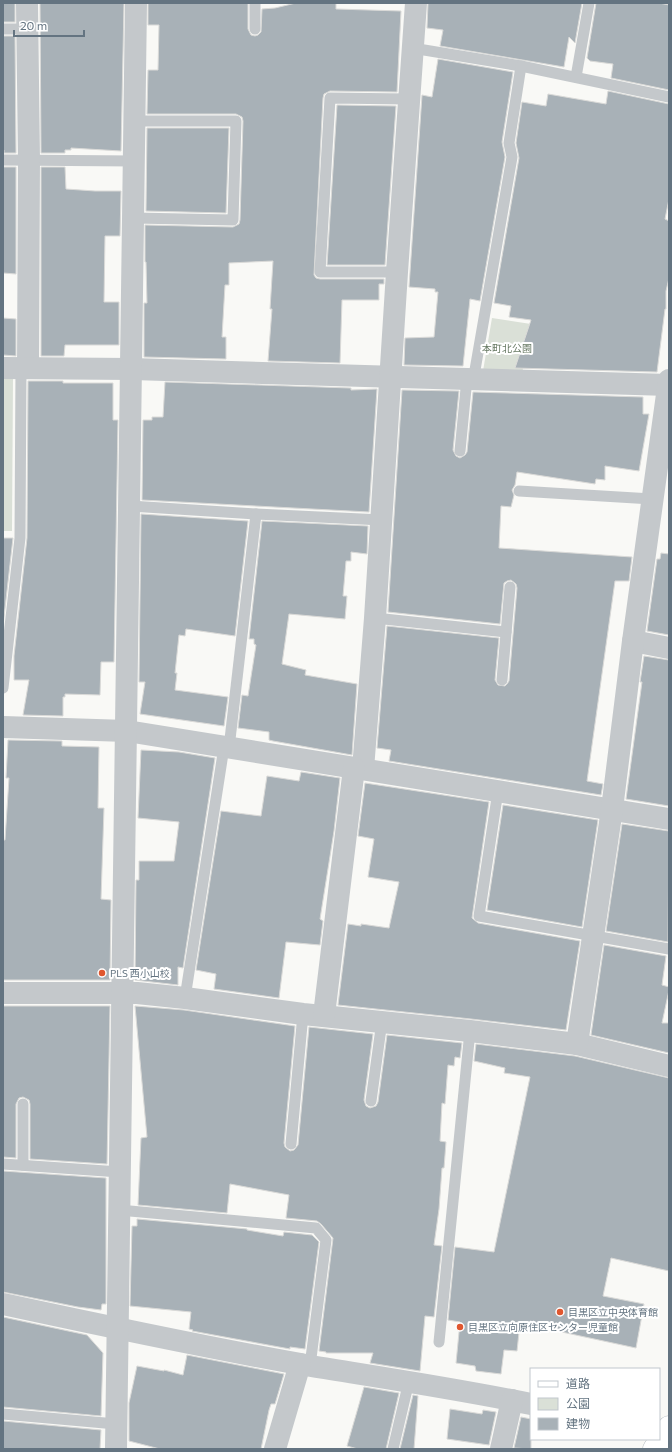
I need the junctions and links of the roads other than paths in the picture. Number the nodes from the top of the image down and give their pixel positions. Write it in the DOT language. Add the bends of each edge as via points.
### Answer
graph roads {
  1 [pos="27,3"];
  2 [pos="136,3"];
  3 [pos="255,3"];
  4 [pos="416,3"];
  5 [pos="589,3"];
  6 [pos="27,28"];
  7 [pos="3,29"];
  8 [pos="255,29"];
  9 [pos="412,48"];
  10 [pos="521,66"];
  11 [pos="576,77"];
  12 [pos="669,97"];
  13 [pos="408,99"];
  14 [pos="135,121"];
  15 [pos="3,160"];
  16 [pos="29,160"];
  17 [pos="135,161"];
  18 [pos="134,218"];
  19 [pos="396,272"];
  20 [pos="17,368"];
  21 [pos="132,369"];
  22 [pos="390,376"];
  23 [pos="471,378"];
  24 [pos="669,384"];
  25 [pos="460,451"];
  26 [pos="664,458"];
  27 [pos="519,491"];
  28 [pos="652,499"];
  29 [pos="130,506"];
  30 [pos="256,514"];
  31 [pos="382,520"];
  32 [pos="510,587"];
  33 [pos="375,618"];
  34 [pos="506,632"];
  35 [pos="633,641"];
  36 [pos="669,648"];
  37 [pos="502,680"];
  38 [pos="3,688"];
  39 [pos="3,727"];
  40 [pos="127,731"];
  41 [pos="227,747"];
  42 [pos="359,768"];
  43 [pos="498,791"];
  44 [pos="612,809"];
  45 [pos="669,819"];
  46 [pos="593,937"];
  47 [pos="669,949"];
  48 [pos="3,993"];
  49 [pos="123,993"];
  50 [pos="185,998"];
  51 [pos="314,1014"];
  52 [pos="382,1021"];
  53 [pos="470,1030"];
  54 [pos="577,1044"];
  55 [pos="669,1066"];
  56 [pos="371,1101"];
  57 [pos="23,1104"];
  58 [pos="291,1144"];
  59 [pos="3,1164"];
  60 [pos="23,1165"];
  61 [pos="120,1172"];
  62 [pos="119,1210"];
  63 [pos="3,1304"];
  64 [pos="118,1328"];
  65 [pos="439,1342"];
  66 [pos="305,1365"];
  67 [pos="409,1382"];
  68 [pos="522,1402"];
  69 [pos="3,1414"];
  70 [pos="116,1424"];
  71 [pos="116,1449"];
  72 [pos="276,1449"];
  73 [pos="393,1449"];
  74 [pos="501,1449"];
  1 -- 6 [label="street"];
  2 -- 14 [label="street"];
  3 -- 8 [label="lane"];
  4 -- 9 [label="street"];
  5 -- 11 [label="lane"];
  6 -- 7 [label="lane"];
  6 -- 16 [label="street"];
  9 -- 10 [label="lane"];
  9 -- 13 [label="street"];
  10 -- 11 [label="lane"];
  10 -- 23 [label="lane" via="510,143 512,158 475,370"];
  11 -- 12 [label="lane"];
  13 -- 19 [label="street"];
  13 -- 19 [label="lane" via="330,98 320,272"];
  14 -- 17 [label="street"];
  14 -- 18 [label="lane" via="236,121 232,220"];
  15 -- 16 [label="lane"];
  16 -- 17 [label="lane"];
  16 -- 20 [label="street"];
  17 -- 18 [label="street"];
  18 -- 21 [label="street"];
  19 -- 22 [label="street"];
  20 -- 21 [label="street"];
  20 -- 38 [label="lane" via="20,538"];
  21 -- 22 [label="street"];
  21 -- 29 [label="street"];
  22 -- 23 [label="street"];
  22 -- 31 [label="street"];
  23 -- 24 [label="street"];
  23 -- 25 [label="lane"];
  24 -- 26 [label="street"];
  26 -- 28 [label="street"];
  27 -- 28 [label="lane"];
  28 -- 35 [label="street"];
  29 -- 30 [label="lane"];
  29 -- 40 [label="street"];
  30 -- 31 [label="lane"];
  30 -- 41 [label="lane"];
  31 -- 33 [label="street"];
  32 -- 34 [label="lane"];
  33 -- 34 [label="lane"];
  33 -- 42 [label="street"];
  34 -- 37 [label="lane"];
  35 -- 36 [label="street"];
  35 -- 44 [label="street"];
  39 -- 40 [label="street"];
  40 -- 41 [label="street"];
  40 -- 49 [label="street"];
  41 -- 42 [label="street"];
  41 -- 50 [label="lane"];
  42 -- 43 [label="street"];
  42 -- 51 [label="street"];
  43 -- 44 [label="street"];
  43 -- 46 [label="lane" via="479,916"];
  44 -- 45 [label="street"];
  44 -- 46 [label="street"];
  46 -- 47 [label="lane"];
  46 -- 54 [label="street"];
  48 -- 49 [label="street"];
  49 -- 50 [label="street"];
  49 -- 61 [label="street"];
  50 -- 51 [label="street"];
  51 -- 52 [label="street"];
  51 -- 58 [label="lane"];
  52 -- 53 [label="street"];
  52 -- 56 [label="lane"];
  53 -- 54 [label="street"];
  53 -- 65 [label="lane"];
  54 -- 55 [label="street"];
  57 -- 60 [label="lane"];
  59 -- 60 [label="lane"];
  60 -- 61 [label="lane"];
  61 -- 62 [label="street"];
  62 -- 64 [label="street"];
  62 -- 66 [label="lane" via="316,1228 326,1240"];
  63 -- 64 [label="street"];
  64 -- 66 [label="street"];
  64 -- 70 [label="street"];
  66 -- 67 [label="street"];
  66 -- 72 [label="street"];
  67 -- 68 [label="street"];
  67 -- 73 [label="lane"];
  68 -- 74 [label="street"];
  69 -- 70 [label="lane"];
  70 -- 71 [label="street"];
}
